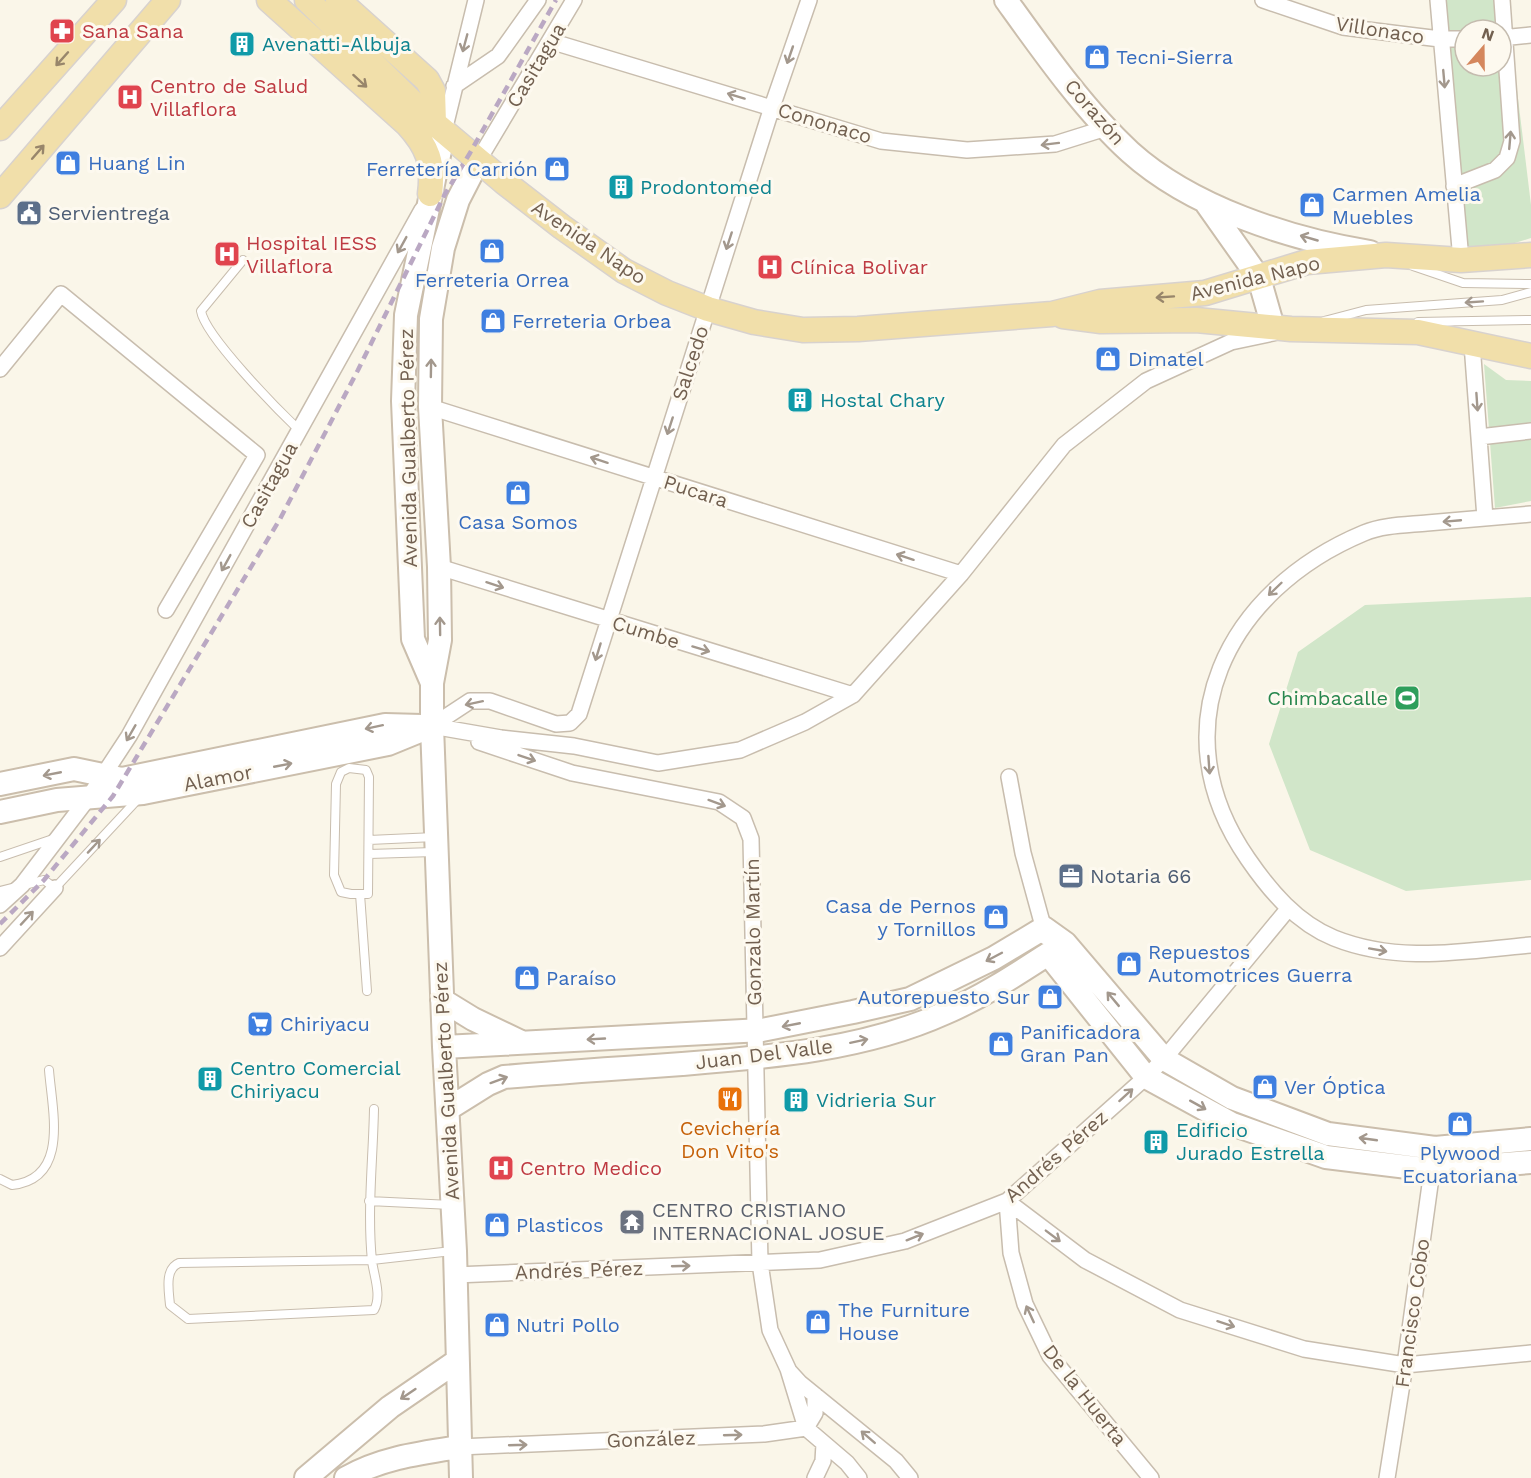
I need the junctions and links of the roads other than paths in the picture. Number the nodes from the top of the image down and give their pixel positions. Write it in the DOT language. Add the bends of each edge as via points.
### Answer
graph roads {
  1 [pos="114,0"];
  2 [pos="168,0"];
  3 [pos="269,0"];
  4 [pos="307,0"];
  5 [pos="338,0"];
  6 [pos="476,0"];
  7 [pos="538,0"];
  8 [pos="574,0"];
  9 [pos="809,0"];
  10 [pos="1006,0"];
  11 [pos="1263,0"];
  12 [pos="1438,0"];
  13 [pos="1502,0"];
  14 [pos="1503,18"];
  15 [pos="1531,35"];
  16 [pos="1513,37"];
  17 [pos="1440,39"];
  18 [pos="1453,39"];
  19 [pos="550,41"];
  20 [pos="1507,78"];
  21 [pos="454,86"];
  22 [pos="772,107"];
  23 [pos="407,124"];
  24 [pos="439,127"];
  25 [pos="0,128"];
  26 [pos="1106,128"];
  27 [pos="478,161"];
  28 [pos="1454,186"];
  29 [pos="430,194"];
  30 [pos="0,196"];
  31 [pos="1205,202"];
  32 [pos="1386,255"];
  33 [pos="1531,255"];
  34 [pos="243,260"];
  35 [pos="1461,260"];
  36 [pos="1259,278"];
  37 [pos="1531,285"];
  38 [pos="1531,292"];
  39 [pos="708,309"];
  40 [pos="1052,314"];
  41 [pos="1531,320"];
  42 [pos="1368,322"];
  43 [pos="1415,322"];
  44 [pos="1282,328"];
  45 [pos="1472,344"];
  46 [pos="1531,356"];
  47 [pos="0,369"];
  48 [pos="430,407"];
  49 [pos="299,430"];
  50 [pos="1531,431"];
  51 [pos="1479,437"];
  52 [pos="653,477"];
  53 [pos="1531,514"];
  54 [pos="1485,518"];
  55 [pos="439,567"];
  56 [pos="961,574"];
  57 [pos="166,610"];
  58 [pos="608,620"];
  59 [pos="432,683"];
  60 [pos="853,695"];
  61 [pos="570,723"];
  62 [pos="432,726"];
  63 [pos="104,775"];
  64 [pos="1009,777"];
  65 [pos="0,784"];
  66 [pos="143,794"];
  67 [pos="89,797"];
  68 [pos="0,812"];
  69 [pos="57,838"];
  70 [pos="369,840"];
  71 [pos="436,844"];
  72 [pos="369,854"];
  73 [pos="0,857"];
  74 [pos="22,885"];
  75 [pos="55,888"];
  76 [pos="0,891"];
  77 [pos="360,894"];
  78 [pos="0,905"];
  79 [pos="1288,909"];
  80 [pos="1044,928"];
  81 [pos="1531,945"];
  82 [pos="0,948"];
  83 [pos="1057,949"];
  84 [pos="367,991"];
  85 [pos="442,1000"];
  86 [pos="754,1030"];
  87 [pos="522,1042"];
  88 [pos="444,1047"];
  89 [pos="757,1058"];
  90 [pos="1164,1059"];
  91 [pos="49,1070"];
  92 [pos="1146,1077"];
  93 [pos="374,1109"];
  94 [pos="448,1109"];
  95 [pos="1531,1139"];
  96 [pos="1435,1148"];
  97 [pos="1531,1161"];
  98 [pos="1432,1170"];
  99 [pos="0,1179"];
  100 [pos="369,1201"];
  101 [pos="1007,1201"];
  102 [pos="452,1205"];
  103 [pos="455,1251"];
  104 [pos="372,1260"];
  105 [pos="760,1263"];
  106 [pos="455,1275"];
  107 [pos="1531,1353"];
  108 [pos="457,1361"];
  109 [pos="1405,1365"];
  110 [pos="788,1369"];
  111 [pos="815,1395"];
  112 [pos="806,1428"];
  113 [pos="824,1444"];
  114 [pos="459,1447"];
  115 [pos="306,1478"];
  116 [pos="346,1478"];
  117 [pos="461,1478"];
  118 [pos="815,1478"];
  119 [pos="859,1478"];
  120 [pos="910,1478"];
  121 [pos="1152,1478"];
  122 [pos="1388,1478"];
  1 -- 25 [label="main road, one-way"];
  30 -- 2 [label="main road, one-way"];
  3 -- 23 [label="main road, one-way"];
  4 -- 24 [label="main road, Avenida Napo"];
  5 -- 24 [label="main road" via="427,80"];
  6 -- 21 [label="street, Avenida Gualberto Pérez, one-way"];
  7 -- 21 [label="street, Casitagua" via="498,56"];
  8 -- 19 [label="street, Casitagua"];
  9 -- 22 [label="street, Salcedo, one-way"];
  10 -- 26 [label="street, Corazón"];
  11 -- 17 [label="street, Villonaco" via="1344,27"];
  12 -- 17 [label="street"];
  13 -- 14 [label="street"];
  15 -- 16 [label="street"];
  17 -- 18 [label="street, Villonaco"];
  17 -- 28 [label="street, one-way"];
  22 -- 19 [label="street, Cononaco, one-way"];
  19 -- 27 [label="street, Casitagua"];
  28 -- 20 [label="street, one-way" via="1495,170 1508,158 1512,141"];
  21 -- 24 [label="street, Avenida Gualberto Pérez"];
  26 -- 22 [label="street, Cononaco, one-way" via="1055,144 967,150 881,141"];
  22 -- 39 [label="street, Salcedo, one-way"];
  23 -- 24 [label="main road"];
  23 -- 29 [label="main road" via="429,155 433,175"];
  24 -- 27 [label="main road, Avenida Napo"];
  24 -- 29 [label="street, Avenida Gualberto Pérez"];
  26 -- 31 [label="street, Corazón" via="1150,168"];
  27 -- 39 [label="main road, Avenida Napo" via="624,271"];
  48 -- 27 [label="street, Avenida Gualberto Pérez, one-way" via="431,319 443,248 458,200"];
  28 -- 35 [label="street"];
  29 -- 49 [label="street, Casitagua, one-way"];
  29 -- 59 [label="street, Avenida Gualberto Pérez" via="406,315 403,401 413,639"];
  32 -- 31 [label="street, Corazón, one-way" via="1302,236"];
  31 -- 36 [label="street, Corazón"];
  32 -- 35 [label="main road, Avenida Napo"];
  32 -- 36 [label="main road, Avenida Napo" via="1307,262"];
  32 -- 37 [label="lane" via="1463,284"];
  33 -- 35 [label="main road, Avenida Napo"];
  34 -- 49 [label="lane" via="201,311 202,317 213,336"];
  36 -- 40 [label="main road, Avenida Napo, one-way" via="1205,293 1100,302"];
  36 -- 44 [label="street, Corazón"];
  38 -- 44 [label="lane, one-way" via="1502,300 1366,310"];
  39 -- 40 [label="main road, Avenida Napo" via="803,330"];
  39 -- 52 [label="street, Salcedo, one-way"];
  40 -- 44 [label="main road, Avenida Napo" via="1101,321 1196,320"];
  41 -- 43 [label="lane"];
  42 -- 44 [label="lane"];
  44 -- 45 [label="main road, Avenida Napo" via="1418,332"];
  44 -- 56 [label="street" via="1231,342 1146,381 1064,445"];
  45 -- 46 [label="main road, Avenida Napo"];
  45 -- 51 [label="street, one-way"];
  47 -- 57 [label="street" via="61,294 257,455"];
  52 -- 48 [label="street, Pucara, one-way"];
  48 -- 55 [label="street, Avenida Gualberto Pérez"];
  49 -- 63 [label="street, Casitagua, one-way"];
  50 -- 51 [label="street"];
  51 -- 54 [label="street"];
  56 -- 52 [label="street, Pucara, one-way"];
  52 -- 58 [label="street, Salcedo"];
  53 -- 54 [label="street"];
  54 -- 79 [label="street, one-way" via="1390,526 1366,532 1313,559 1256,607 1221,664 1207,736 1209,775 1240,847"];
  55 -- 58 [label="street, Cumbe, one-way"];
  59 -- 55 [label="street, Avenida Gualberto Pérez, one-way" via="441,640"];
  56 -- 60 [label="street"];
  58 -- 60 [label="street, Cumbe, one-way"];
  58 -- 61 [label="street, Salcedo, one-way" via="579,714"];
  59 -- 62 [label="street, Avenida Gualberto Pérez"];
  60 -- 62 [label="street" via="805,722 740,750 657,762"];
  61 -- 62 [label="street, Alamor, one-way" via="556,724 490,700 470,701"];
  62 -- 63 [label="street, Alamor, one-way" via="385,725 122,779"];
  66 -- 62 [label="street, Alamor, one-way" via="388,744"];
  62 -- 71 [label="street, Avenida Gualberto Pérez"];
  62 -- 86 [label="street, Gonzalo Martín, one-way" via="572,773 719,802 744,818 751,838"];
  63 -- 65 [label="street, Alamor, one-way" via="74,769"];
  63 -- 67 [label="street, Casitagua"];
  64 -- 80 [label="street" via="1023,853"];
  66 -- 67 [label="street, Alamor"];
  75 -- 66 [label="lane, one-way"];
  67 -- 68 [label="street, Alamor"];
  67 -- 69 [label="street, Casitagua"];
  69 -- 73 [label="lane"];
  69 -- 74 [label="street, Casitagua"];
  70 -- 71 [label="lane"];
  70 -- 72 [label="lane"];
  70 -- 77 [label="lane" via="369,777 366,770 349,768 341,772 336,784 334,875 341,892"];
  71 -- 72 [label="lane"];
  71 -- 85 [label="street, Avenida Gualberto Pérez"];
  72 -- 77 [label="lane" via="368,894"];
  74 -- 75 [label="lane" via="44,880"];
  74 -- 76 [label="lane"];
  74 -- 78 [label="street, Casitagua"];
  82 -- 75 [label="street, one-way"];
  77 -- 84 [label="lane"];
  79 -- 81 [label="street, one-way" via="1332,937 1393,953 1421,955"];
  79 -- 90 [label="street, Andrés Pérez"];
  80 -- 83 [label="street"];
  80 -- 86 [label="street, Juan Del Valle, one-way" via="994,958 910,999"];
  89 -- 83 [label="street, Juan Del Valle, one-way" via="862,1040 945,1014 1000,986"];
  90 -- 83 [label="street, one-way"];
  83 -- 92 [label="street"];
  85 -- 87 [label="street"];
  85 -- 88 [label="street, Avenida Gualberto Pérez"];
  86 -- 87 [label="street, Juan Del Valle, one-way"];
  86 -- 89 [label="street, Gonzalo Martín"];
  87 -- 88 [label="street, Juan Del Valle"];
  88 -- 94 [label="street, Avenida Gualberto Pérez"];
  94 -- 89 [label="street, Juan Del Valle, one-way" via="504,1077"];
  89 -- 105 [label="street, Gonzalo Martín"];
  90 -- 92 [label="street, Andrés Pérez"];
  96 -- 90 [label="street, one-way" via="1328,1134 1232,1098"];
  91 -- 99 [label="lane" via="54,1136 51,1156 40,1175 28,1182 12,1185"];
  92 -- 98 [label="street, one-way" via="1232,1124 1326,1157"];
  101 -- 92 [label="street, Andrés Pérez, one-way"];
  93 -- 100 [label="lane"];
  94 -- 102 [label="street, Avenida Gualberto Pérez"];
  95 -- 96 [label="street"];
  96 -- 98 [label="street, Francisco Cobo"];
  97 -- 98 [label="street"];
  98 -- 109 [label="street, Francisco Cobo"];
  100 -- 102 [label="lane"];
  100 -- 104 [label="lane"];
  105 -- 101 [label="street, Andrés Pérez, one-way" via="820,1260 905,1241"];
  101 -- 109 [label="street, one-way" via="1085,1260 1180,1310 1304,1349"];
  121 -- 101 [label="street, De la Huerta, one-way" via="1050,1356 1025,1304 1011,1252"];
  102 -- 103 [label="street, Avenida Gualberto Pérez"];
  103 -- 104 [label="lane"];
  103 -- 106 [label="street, Avenida Gualberto Pérez"];
  104 -- 104 [label="lane" via="179,1263 169,1271 170,1305 188,1319 374,1310 378,1300"];
  106 -- 105 [label="street, Andrés Pérez, one-way"];
  105 -- 110 [label="street, Gonzalo Martín" via="770,1330"];
  106 -- 108 [label="street, Avenida Gualberto Pérez"];
  107 -- 109 [label="street"];
  108 -- 114 [label="street, Avenida Gualberto Pérez"];
  108 -- 115 [label="street, one-way" via="390,1407"];
  109 -- 122 [label="street, Francisco Cobo"];
  110 -- 111 [label="street, Gonzalo Martín"];
  110 -- 112 [label="street, Gonzalo Martín"];
  111 -- 112 [label="street" via="816,1413"];
  120 -- 111 [label="street, Gonzalo Martín, one-way" via="896,1461"];
  112 -- 113 [label="street"];
  114 -- 112 [label="street, González, one-way" via="764,1434"];
  113 -- 118 [label="street" via="823,1461"];
  113 -- 119 [label="street"];
  114 -- 116 [label="street" via="399,1457"];
  114 -- 117 [label="street, Avenida Gualberto Pérez"];
}
